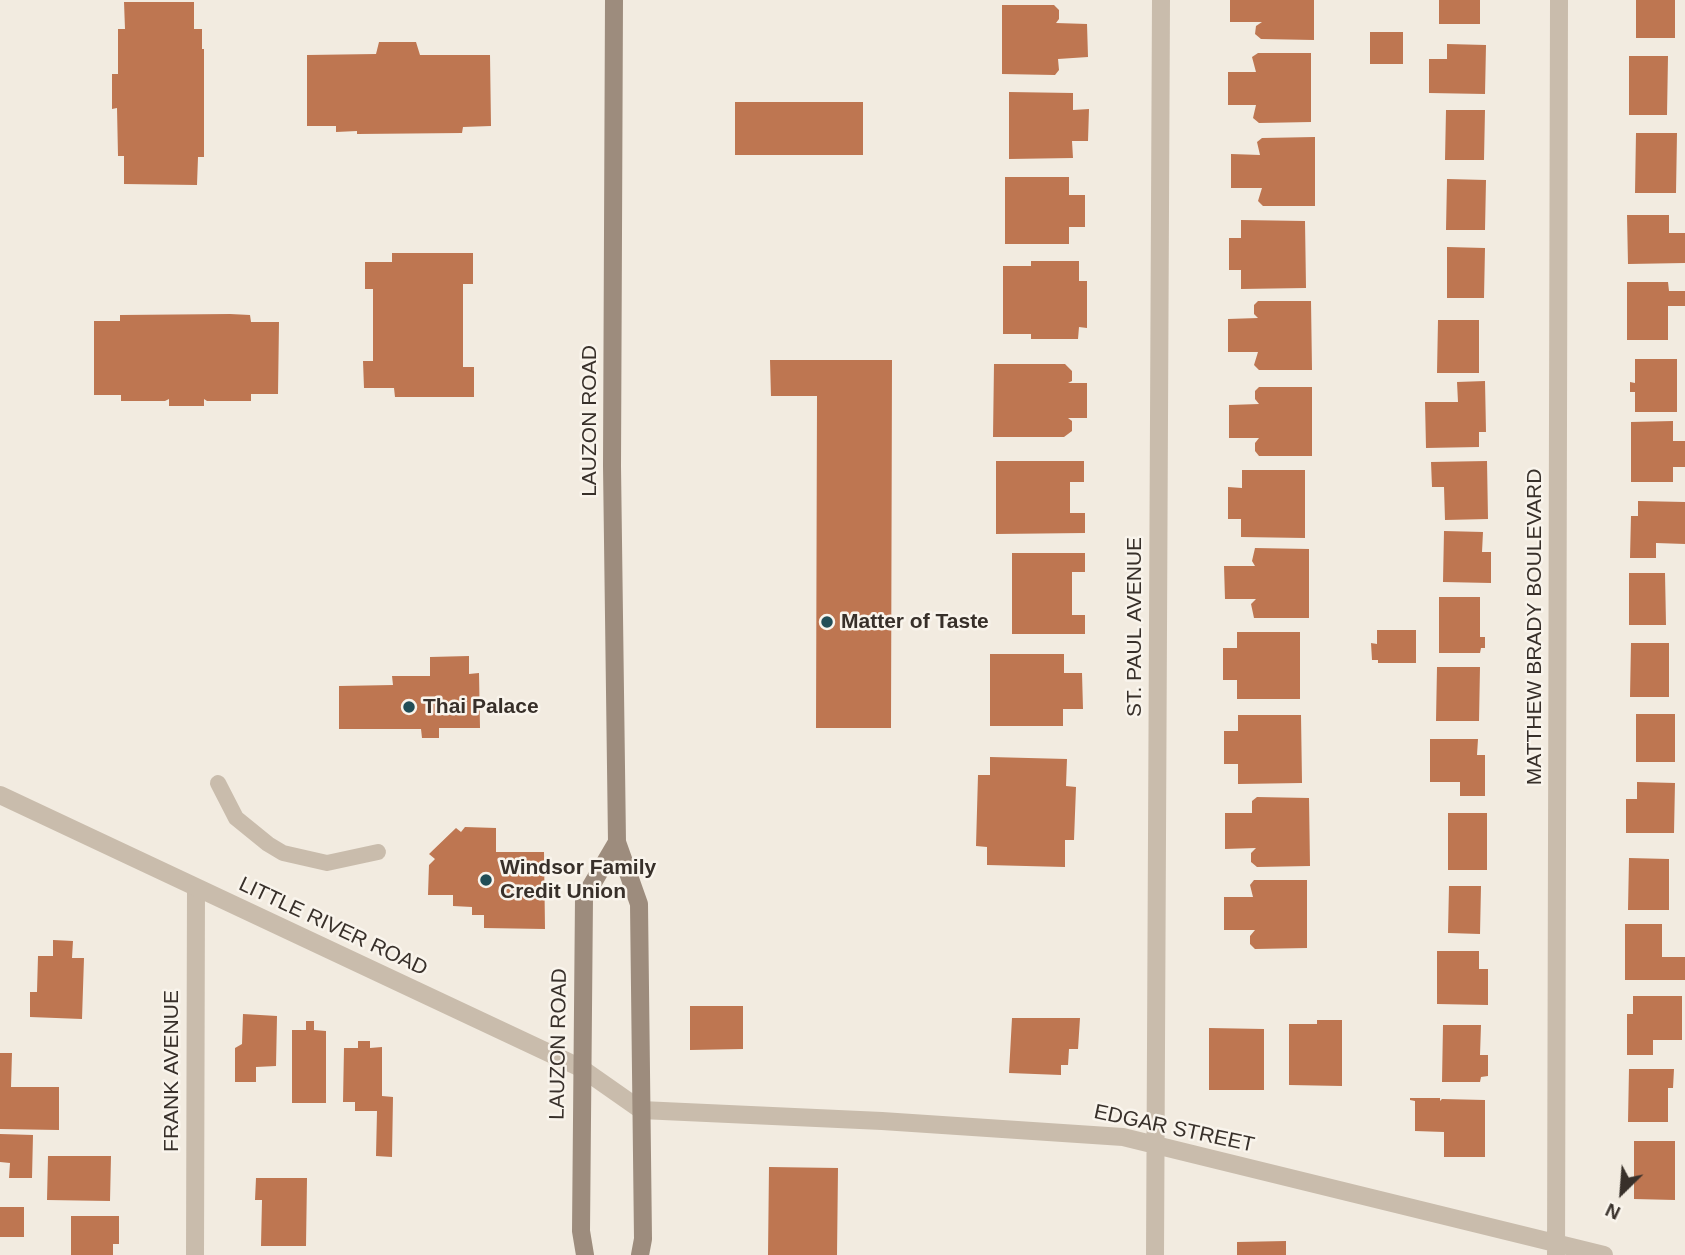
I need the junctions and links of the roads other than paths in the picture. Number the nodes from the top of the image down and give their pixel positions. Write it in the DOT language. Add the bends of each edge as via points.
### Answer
graph roads {
  1 [pos="614,0"];
  2 [pos="1161,0"];
  3 [pos="1559,0"];
  4 [pos="218,783"];
  5 [pos="0,795"];
  6 [pos="617,842"];
  7 [pos="379,852"];
  8 [pos="196,888"];
  9 [pos="581,1068"];
  10 [pos="642,1110"];
  11 [pos="1155,1143"];
  12 [pos="1556,1249"];
  13 [pos="195,1255"];
  14 [pos="584,1255"];
  15 [pos="640,1255"];
  16 [pos="1155,1255"];
  17 [pos="1604,1255"];
  1 -- 6 [label="main road, LAUZON ROAD" via="612,466"];
  2 -- 11 [label="street, ST. PAUL AVENUE"];
  3 -- 12 [label="street, MATTHEW BRADY BOULEVARD"];
  4 -- 7 [label="lane" via="236,818 283,853 327,863"];
  5 -- 8 [label="street, LITTLE RIVER ROAD"];
  6 -- 9 [label="main road, LAUZON ROAD" via="583,898"];
  6 -- 10 [label="main road, LAUZON ROAD" via="639,904"];
  8 -- 9 [label="street, LITTLE RIVER ROAD"];
  8 -- 13 [label="street, FRANK AVENUE"];
  9 -- 10 [label="street, LITTLE RIVER ROAD"];
  9 -- 14 [label="main road, LAUZON ROAD"];
  10 -- 11 [label="street, EDGAR STREET" via="1088,1133"];
  10 -- 15 [label="main road, LAUZON ROAD"];
  11 -- 12 [label="street, EDGAR STREET"];
  11 -- 16 [label="street, ST. PAUL AVENUE"];
  12 -- 17 [label="street, EDGAR STREET"];
}
